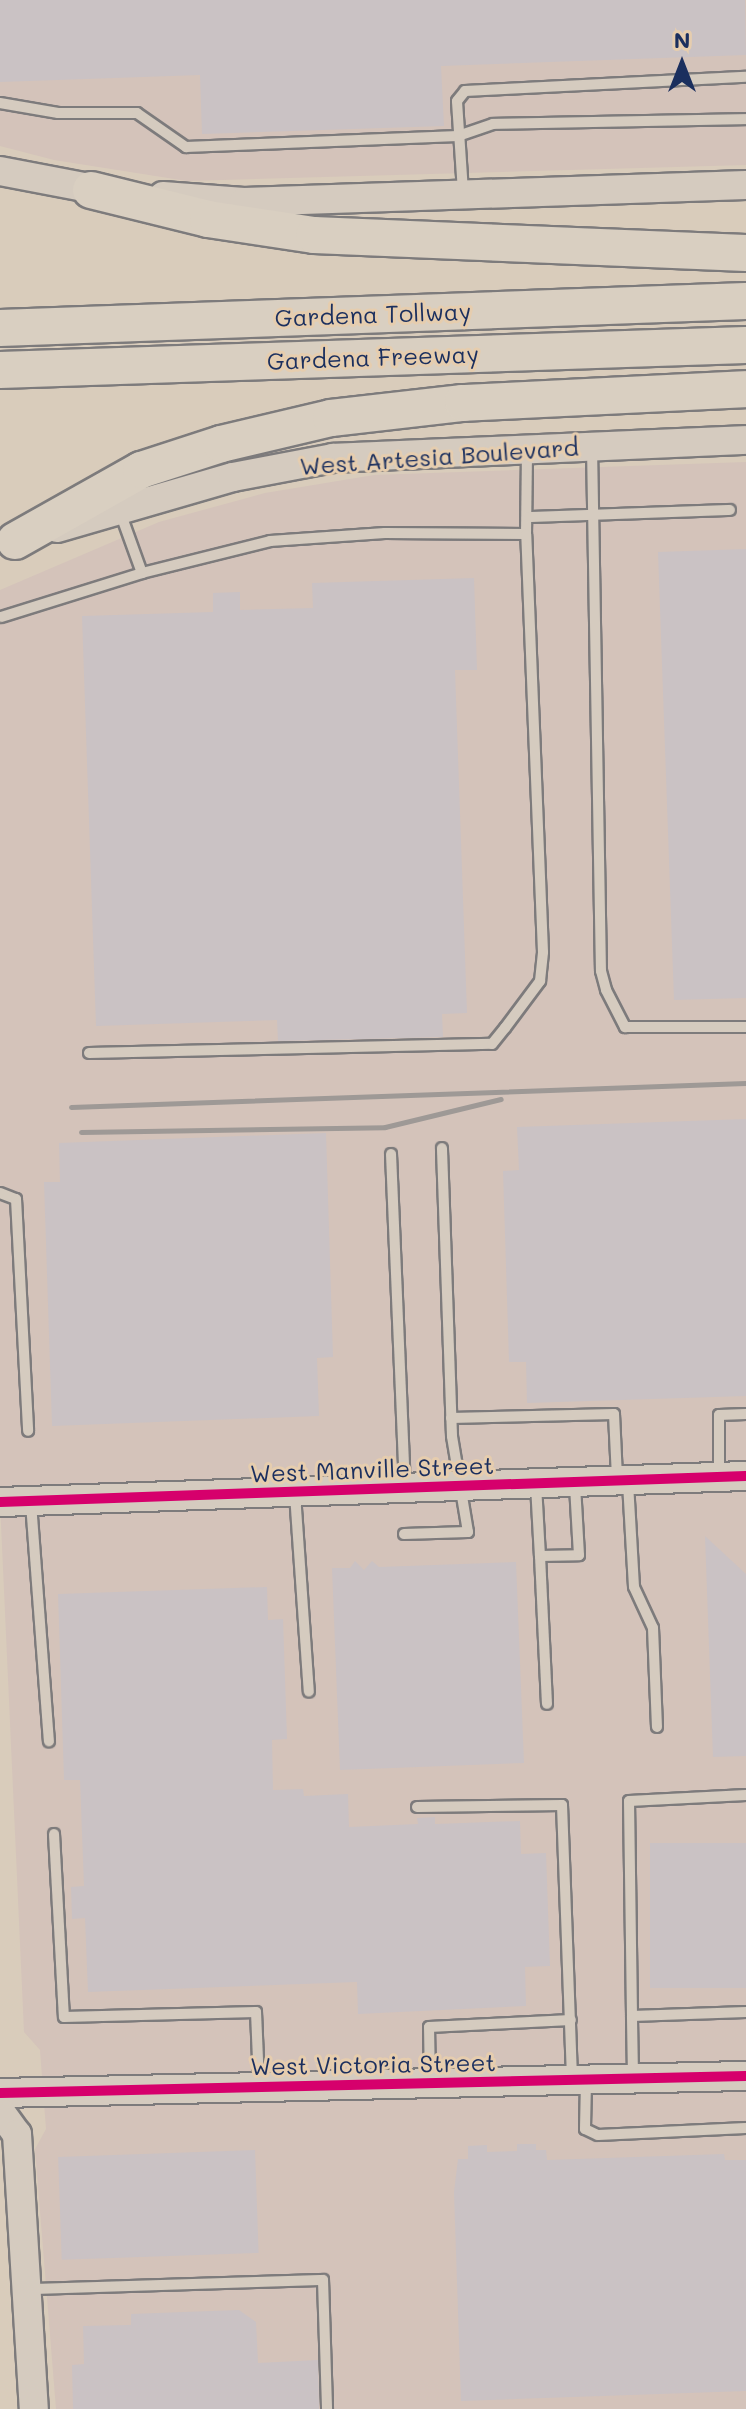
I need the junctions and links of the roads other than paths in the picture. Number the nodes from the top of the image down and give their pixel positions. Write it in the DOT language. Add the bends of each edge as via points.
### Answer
graph roads {
  1 [pos="746,77"];
  2 [pos="0,103"];
  3 [pos="746,119"];
  4 [pos="458,136"];
  5 [pos="0,171"];
  6 [pos="746,185"];
  7 [pos="91,190"];
  8 [pos="463,194"];
  9 [pos="746,253"];
  10 [pos="746,282"];
  11 [pos="746,301"];
  12 [pos="0,305"];
  13 [pos="746,320"];
  14 [pos="0,328"];
  15 [pos="0,343"];
  16 [pos="746,345"];
  17 [pos="0,370"];
  18 [pos="746,389"];
  19 [pos="746,440"];
  20 [pos="592,445"];
  21 [pos="527,447"];
  22 [pos="119,510"];
  23 [pos="730,510"];
  24 [pos="594,514"];
  25 [pos="529,517"];
  26 [pos="526,534"];
  27 [pos="7,544"];
  28 [pos="142,573"];
  29 [pos="1,617"];
  30 [pos="746,1027"];
  31 [pos="89,1053"];
  32 [pos="442,1148"];
  33 [pos="391,1154"];
  34 [pos="0,1193"];
  35 [pos="746,1414"];
  36 [pos="451,1418"];
  37 [pos="28,1431"];
  38 [pos="733,1477"];
  39 [pos="622,1481"];
  40 [pos="575,1482"];
  41 [pos="536,1483"];
  42 [pos="460,1486"];
  43 [pos="405,1488"];
  44 [pos="295,1492"];
  45 [pos="31,1501"];
  46 [pos="0,1502"];
  47 [pos="404,1534"];
  48 [pos="540,1556"];
  49 [pos="309,1692"];
  50 [pos="547,1704"];
  51 [pos="657,1727"];
  52 [pos="49,1741"];
  53 [pos="746,1795"];
  54 [pos="417,1807"];
  55 [pos="54,1834"];
  56 [pos="746,2012"];
  57 [pos="632,2016"];
  58 [pos="571,2020"];
  59 [pos="746,2076"];
  60 [pos="633,2078"];
  61 [pos="579,2080"];
  62 [pos="430,2083"];
  63 [pos="259,2087"];
  64 [pos="0,2093"];
  65 [pos="0,2111"];
  66 [pos="746,2128"];
  67 [pos="25,2289"];
  68 [pos="34,2409"];
  69 [pos="327,2409"];
  1 -- 4 [label="lane" via="465,91 457,101"];
  2 -- 4 [label="lane" via="58,113 137,113 186,147"];
  3 -- 4 [label="lane" via="493,124"];
  4 -- 8 [label="lane"];
  5 -- 7 [label="main road"];
  6 -- 8 [label="main road"];
  7 -- 8 [label="main road" via="244,202"];
  7 -- 9 [label="highway" via="208,219 314,235"];
  10 -- 12 [label="highway"];
  11 -- 14 [label="highway, Gardena Tollway"];
  13 -- 15 [label="highway, Gardena Tollway"];
  16 -- 17 [label="highway, Gardena Freeway"];
  18 -- 27 [label="highway" via="463,403 331,418 141,470"];
  19 -- 20 [label="main road, West Artesia Boulevard"];
  20 -- 21 [label="main road, West Artesia Boulevard"];
  20 -- 24 [label="lane"];
  21 -- 22 [label="main road, West Artesia Boulevard" via="333,458 233,477"];
  21 -- 25 [label="lane"];
  22 -- 27 [label="main road, West Artesia Boulevard"];
  22 -- 28 [label="lane"];
  23 -- 24 [label="lane"];
  24 -- 25 [label="lane"];
  24 -- 30 [label="lane" via="601,956 606,990 625,1027"];
  25 -- 26 [label="lane"];
  26 -- 28 [label="lane" via="385,533 270,541"];
  26 -- 31 [label="lane" via="543,952 540,981 492,1044"];
  28 -- 29 [label="lane"];
  32 -- 36 [label="lane"];
  33 -- 43 [label="lane"];
  34 -- 37 [label="lane" via="16,1199"];
  35 -- 38 [label="lane" via="719,1415"];
  36 -- 39 [label="lane" via="614,1414"];
  36 -- 42 [label="lane"];
  38 -- 39 [label="main road, West Manville Street"];
  39 -- 40 [label="main road, West Manville Street"];
  39 -- 51 [label="lane" via="634,1587 653,1628"];
  40 -- 41 [label="main road, West Manville Street"];
  40 -- 48 [label="lane" via="579,1555"];
  41 -- 42 [label="main road, West Manville Street"];
  41 -- 48 [label="lane"];
  42 -- 43 [label="main road, West Manville Street"];
  42 -- 47 [label="lane" via="468,1532"];
  43 -- 44 [label="main road, West Manville Street"];
  44 -- 45 [label="main road, West Manville Street"];
  44 -- 49 [label="lane"];
  45 -- 46 [label="main road, West Manville Street"];
  45 -- 52 [label="lane"];
  48 -- 50 [label="lane"];
  53 -- 57 [label="lane" via="629,1801"];
  54 -- 58 [label="lane" via="562,1805"];
  55 -- 63 [label="lane" via="64,2017 256,2012"];
  56 -- 57 [label="lane"];
  57 -- 60 [label="lane"];
  58 -- 61 [label="lane"];
  58 -- 62 [label="lane" via="429,2027"];
  59 -- 60 [label="main road, West Victoria Street"];
  60 -- 61 [label="main road, West Victoria Street"];
  61 -- 62 [label="main road, West Victoria Street"];
  61 -- 66 [label="lane" via="585,2129 598,2135"];
  62 -- 63 [label="main road, West Victoria Street"];
  63 -- 64 [label="main road, West Victoria Street"];
  65 -- 67 [label="main road" via="17,2134"];
  67 -- 68 [label="main road"];
  67 -- 69 [label="lane" via="323,2280"];
}
